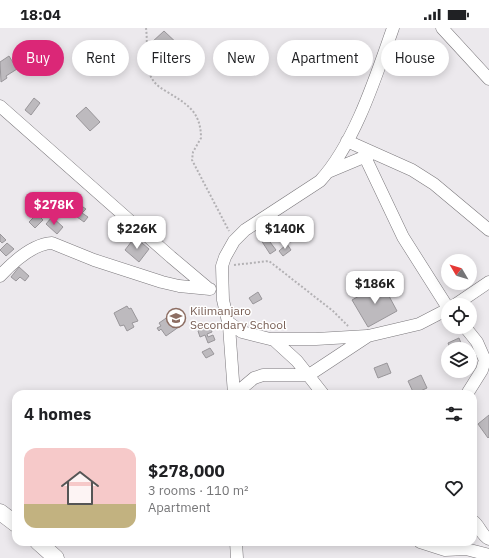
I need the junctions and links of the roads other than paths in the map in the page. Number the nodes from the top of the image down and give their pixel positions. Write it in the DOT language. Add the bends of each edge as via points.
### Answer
graph roads {
  1 [pos="394,28"];
  2 [pos="442,28"];
  3 [pos="489,79"];
  4 [pos="0,106"];
  5 [pos="347,141"];
  6 [pos="370,155"];
  7 [pos="328,172"];
  8 [pos="489,230"];
  9 [pos="0,276"];
  10 [pos="489,282"];
  11 [pos="209,289"];
  12 [pos="441,298"];
  13 [pos="465,298"];
  14 [pos="223,300"];
  15 [pos="441,313"];
  16 [pos="228,322"];
  17 [pos="471,334"];
  18 [pos="363,336"];
  19 [pos="270,339"];
  20 [pos="309,375"];
  21 [pos="235,390"];
  22 [pos="240,390"];
  23 [pos="320,390"];
  24 [pos="470,390"];
  25 [pos="0,512"];
  26 [pos="12,521"];
  27 [pos="477,524"];
  28 [pos="489,539"];
  29 [pos="42,546"];
  30 [pos="236,546"];
  31 [pos="432,546"];
  32 [pos="489,555"];
  33 [pos="56,558"];
  34 [pos="237,558"];
  1 -- 5 [label="street"];
  2 -- 3 [label="street"];
  4 -- 11 [label="street"];
  5 -- 6 [label="street"];
  5 -- 7 [label="street"];
  6 -- 7 [label="street"];
  6 -- 8 [label="street" via="412,170 434,184"];
  6 -- 12 [label="street" via="403,237"];
  7 -- 14 [label="street" via="320,181 245,230 234,241 222,266"];
  9 -- 11 [label="street" via="20,258 47,243 52,243 162,282"];
  10 -- 13 [label="street"];
  11 -- 14 [label="street"];
  14 -- 16 [label="street"];
  15 -- 18 [label="street" via="419,324"];
  16 -- 19 [label="street" via="242,332"];
  16 -- 21 [label="street"];
  17 -- 24 [label="street" via="485,360"];
  18 -- 19 [label="street"];
  18 -- 20 [label="street"];
  19 -- 20 [label="street" via="290,354"];
  20 -- 22 [label="street" via="263,375 254,378"];
  20 -- 23 [label="street"];
  25 -- 26 [label="street"];
  27 -- 28 [label="street"];
  29 -- 33 [label="street"];
  30 -- 34 [label="street"];
  31 -- 32 [label="street" via="444,550 466,549"];
}
